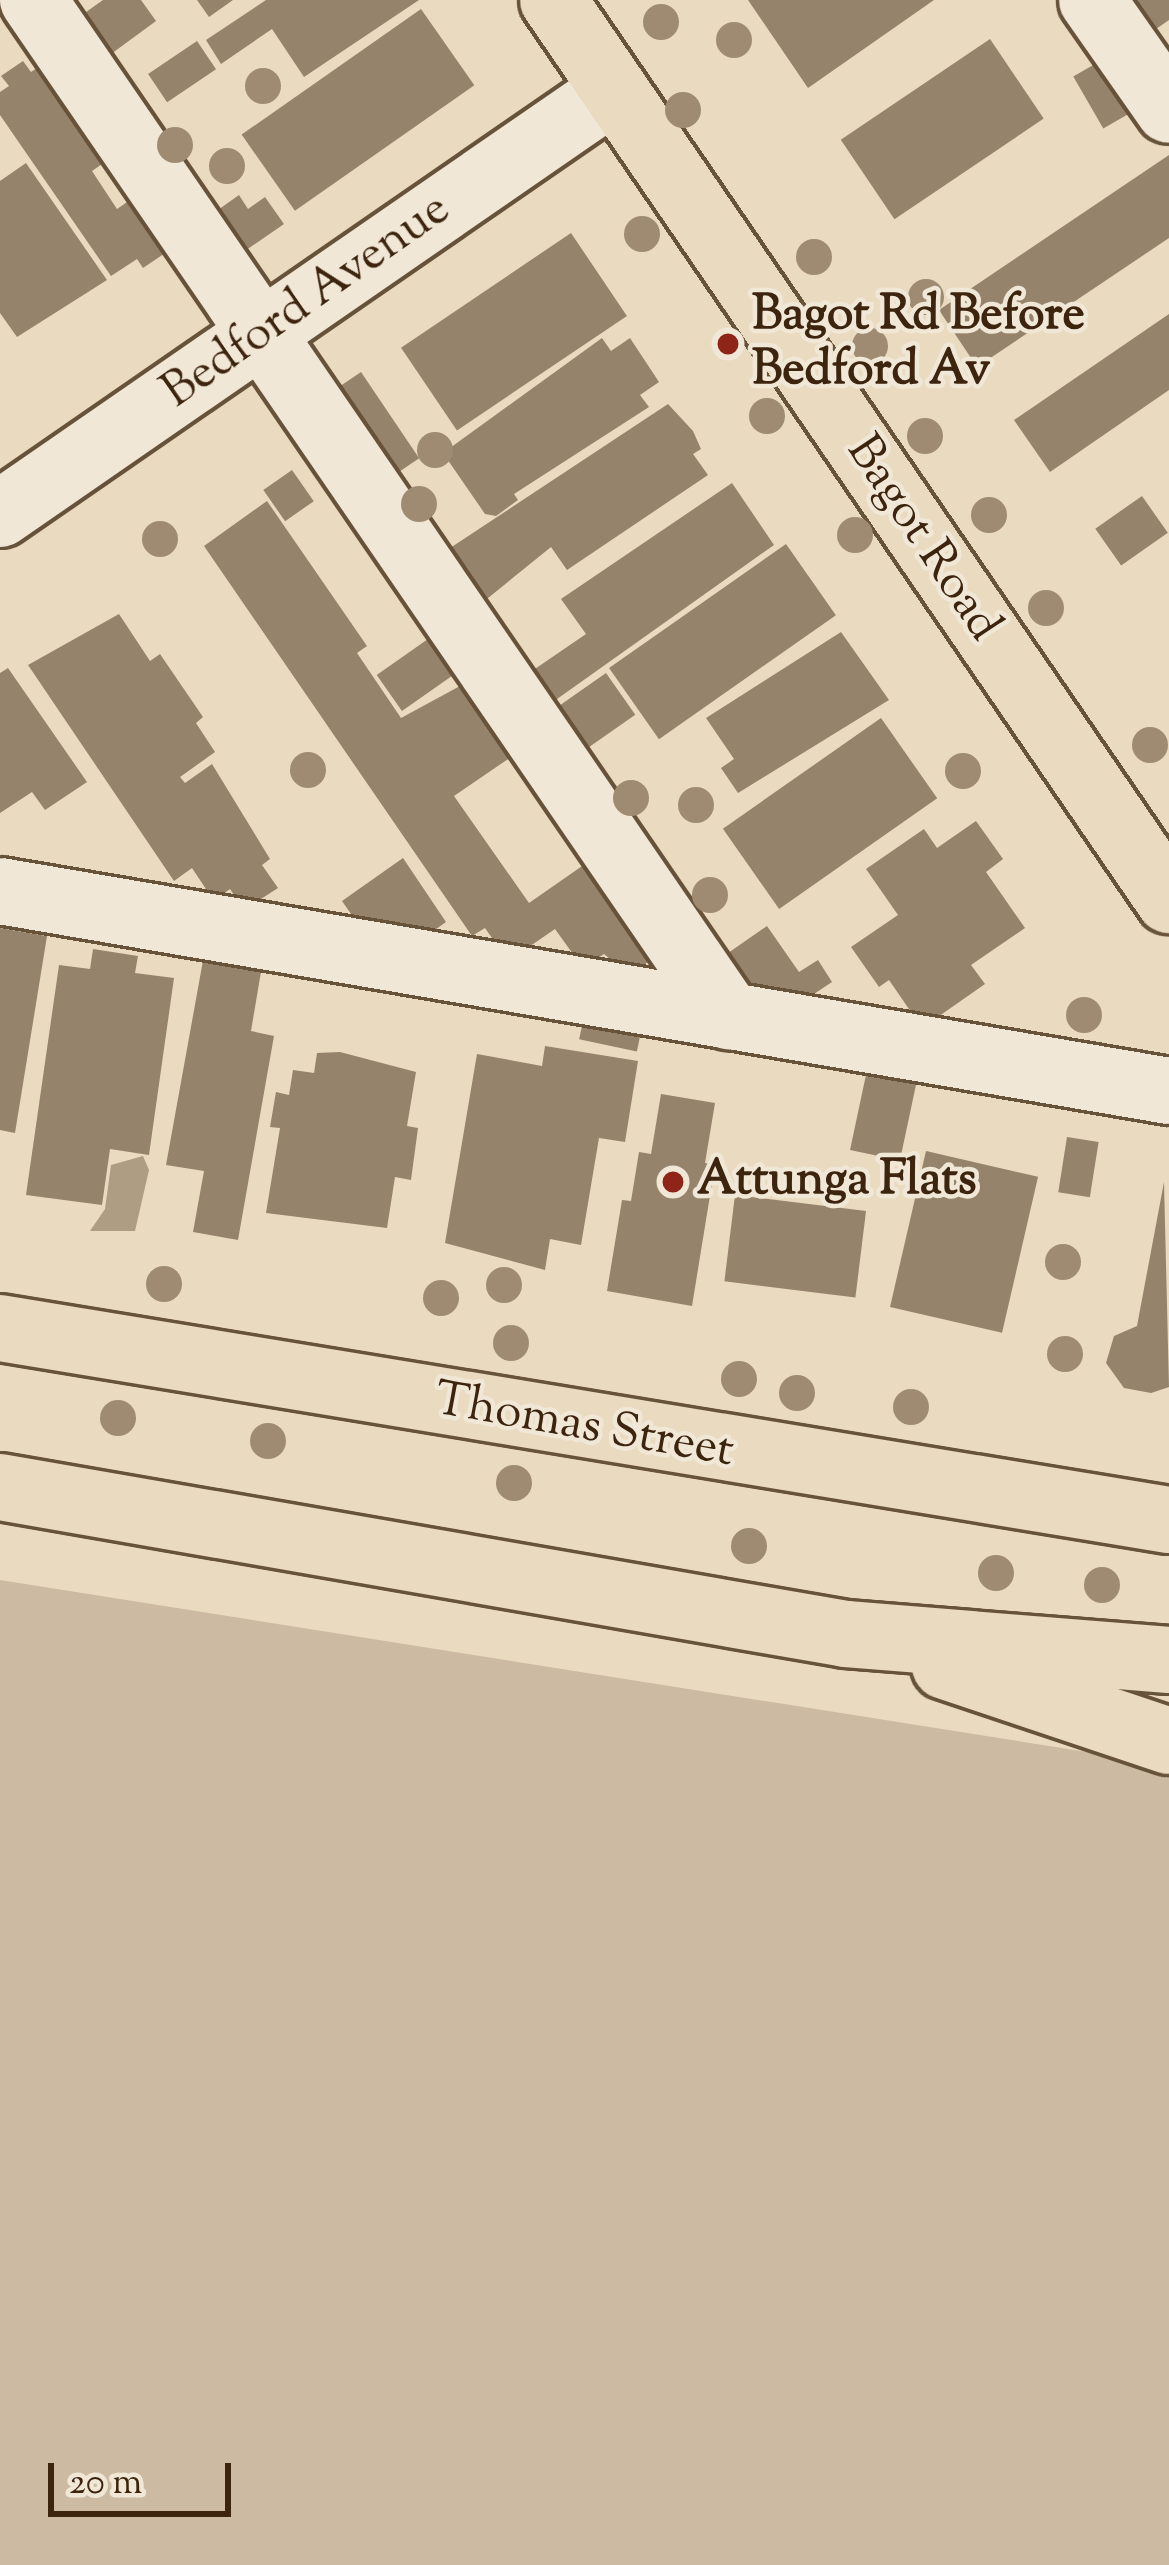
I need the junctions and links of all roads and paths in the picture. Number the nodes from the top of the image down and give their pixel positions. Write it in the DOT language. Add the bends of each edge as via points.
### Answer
graph roads {
  1 [pos="20,0"];
  2 [pos="32,0"];
  3 [pos="553,0"];
  4 [pos="1092,0"];
  5 [pos="0,14"];
  6 [pos="614,90"];
  7 [pos="1169,110"];
  8 [pos="261,334"];
  9 [pos="0,514"];
  10 [pos="0,891"];
  11 [pos="1169,900"];
  12 [pos="729,1016"];
  13 [pos="1169,1090"];
  14 [pos="0,1328"];
  15 [pos="0,1487"];
  16 [pos="1169,1520"];
  17 [pos="846,1634"];
  18 [pos="1169,1660"];
  19 [pos="1169,1741"];
  1 -- 5 [label="street"];
  2 -- 8 [label="street"];
  3 -- 6 [label="main road, Bagot Road"];
  4 -- 7 [label="street"];
  6 -- 8 [label="street, Bedford Avenue"];
  6 -- 11 [label="main road, Bagot Road"];
  8 -- 9 [label="street, Bedford Avenue"];
  8 -- 12 [label="street"];
  10 -- 12 [label="street"];
  12 -- 13 [label="street"];
  14 -- 16 [label="main road, Thomas Street"];
  15 -- 17 [label="main road"];
  17 -- 18 [label="main road"];
  17 -- 19 [label="main road"];
}
